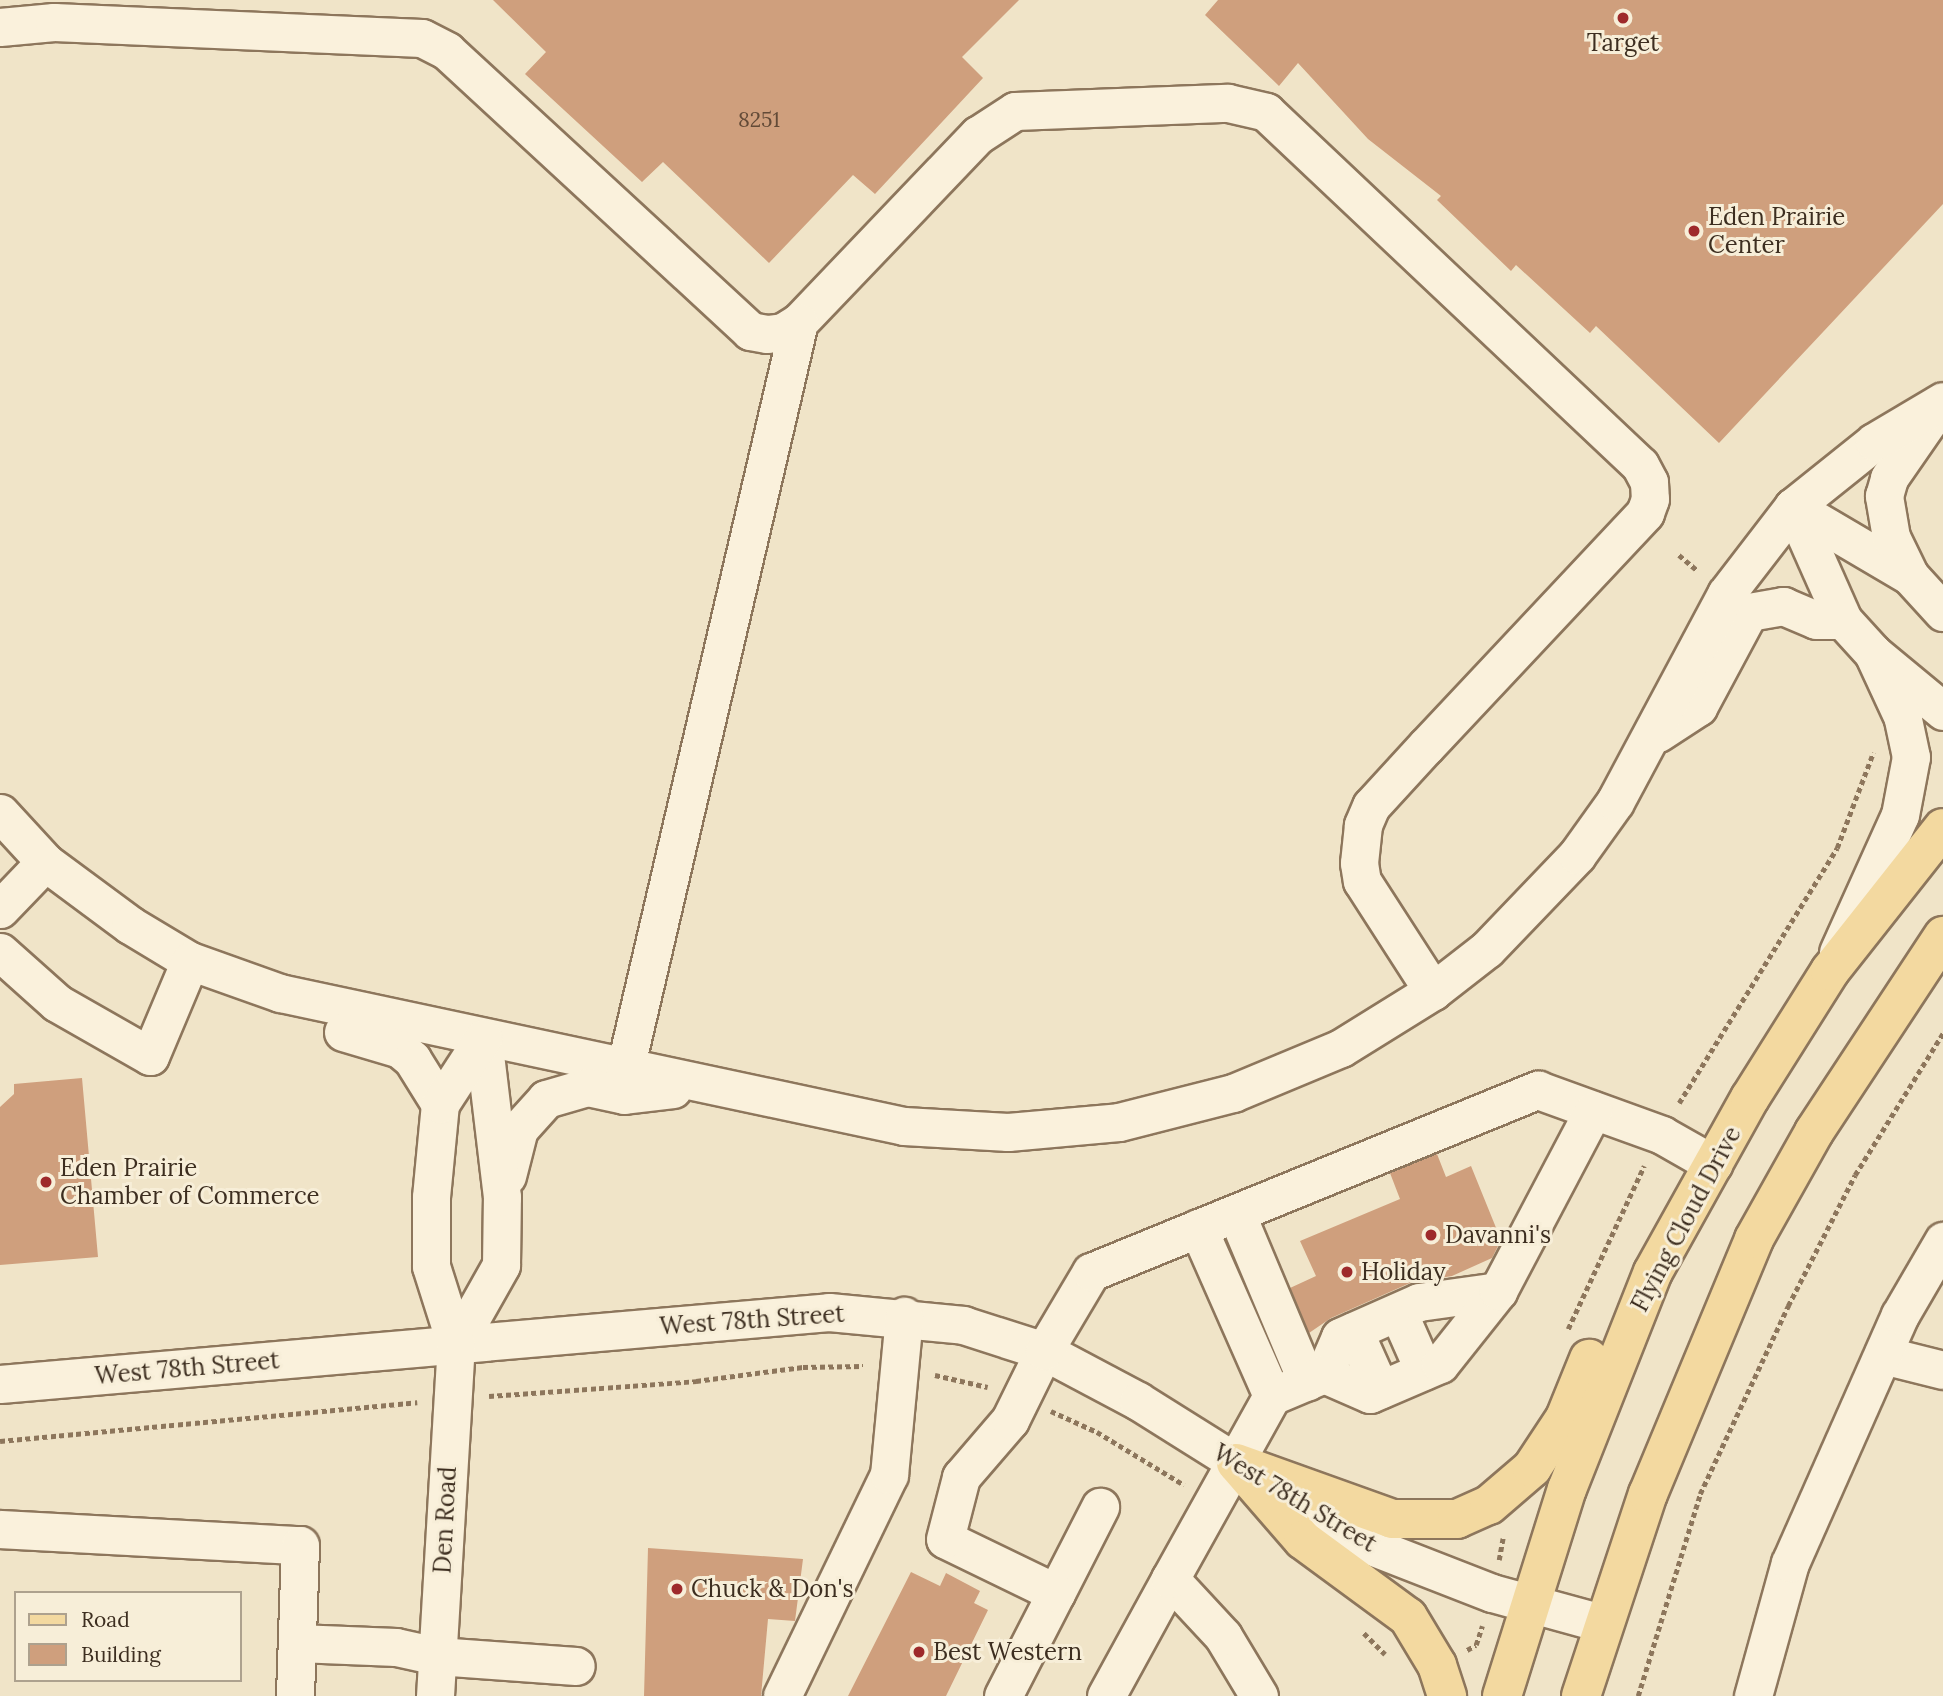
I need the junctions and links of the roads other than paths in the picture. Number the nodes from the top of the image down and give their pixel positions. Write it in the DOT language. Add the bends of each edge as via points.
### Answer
graph roads {
  1 [pos="0,27"];
  2 [pos="799,322"];
  3 [pos="1942,402"];
  4 [pos="1793,507"];
  5 [pos="1910,576"];
  6 [pos="1942,610"];
  7 [pos="1843,620"];
  8 [pos="1873,653"];
  9 [pos="1943,711"];
  10 [pos="1654,735"];
  11 [pos="0,813"];
  12 [pos="1943,828"];
  13 [pos="45,862"];
  14 [pos="0,909"];
  15 [pos="1943,936"];
  16 [pos="0,952"];
  17 [pos="190,961"];
  18 [pos="1830,971"];
  19 [pos="1433,991"];
  20 [pos="280,993"];
  21 [pos="484,1038"];
  22 [pos="625,1069"];
  23 [pos="704,1085"];
  24 [pos="440,1104"];
  25 [pos="1593,1111"];
  26 [pos="1713,1164"];
  27 [pos="502,1197"];
  28 [pos="1225,1217"];
  29 [pos="1943,1241"];
  30 [pos="1653,1272"];
  31 [pos="1498,1291"];
  32 [pos="904,1316"];
  33 [pos="1375,1322"];
  34 [pos="456,1345"];
  35 [pos="1044,1351"];
  36 [pos="1882,1354"];
  37 [pos="1943,1370"];
  38 [pos="1401,1380"];
  39 [pos="0,1384"];
  40 [pos="1298,1385"];
  41 [pos="1236,1463"];
  42 [pos="1100,1507"];
  43 [pos="0,1529"];
  44 [pos="1170,1579"];
  45 [pos="1056,1593"];
  46 [pos="1529,1603"];
  47 [pos="1602,1623"];
  48 [pos="297,1643"];
  49 [pos="438,1656"];
  50 [pos="576,1666"];
  51 [pos="295,1696"];
  52 [pos="435,1696"];
  53 [pos="782,1696"];
  54 [pos="1003,1696"];
  55 [pos="1106,1696"];
  56 [pos="1259,1696"];
  57 [pos="1447,1696"];
  58 [pos="1503,1696"];
  59 [pos="1581,1696"];
  60 [pos="1753,1696"];
  1 -- 2 [label="street" via="54,22 422,38 447,51 750,331 783,332"];
  2 -- 19 [label="street" via="998,119 1023,110 1060,107 1244,106 1266,112 1280,123 1640,465 1650,491 1645,513 1371,806 1363,825 1359,863 1363,881"];
  2 -- 22 [label="street"];
  3 -- 4 [label="street" via="1874,442"];
  3 -- 5 [label="street" via="1889,478 1884,496 1887,525"];
  4 -- 5 [label="street"];
  4 -- 7 [label="street"];
  4 -- 10 [label="street" via="1726,594"];
  5 -- 6 [label="street"];
  7 -- 8 [label="street"];
  7 -- 10 [label="street" via="1816,620 1783,606 1749,612 1698,707"];
  8 -- 9 [label="street"];
  8 -- 18 [label="street" via="1909,743 1907,792"];
  10 -- 19 [label="street" via="1577,855 1487,949"];
  11 -- 13 [label="street"];
  12 -- 18 [label="main road, Flying Cloud Drive"];
  13 -- 14 [label="street"];
  13 -- 17 [label="street" via="130,926"];
  15 -- 47 [label="main road" via="1814,1132 1754,1239 1648,1494"];
  16 -- 17 [label="street" via="57,1003 150,1056"];
  17 -- 20 [label="street"];
  18 -- 26 [label="main road, Flying Cloud Drive"];
  19 -- 23 [label="street" via="1341,1048 1284,1074 1178,1109 1119,1122 1008,1132 904,1126"];
  20 -- 21 [label="street"];
  20 -- 24 [label="street" via="293,1020 400,1049 412,1059"];
  21 -- 22 [label="street"];
  21 -- 24 [label="street"];
  21 -- 27 [label="street"];
  22 -- 23 [label="street"];
  23 -- 27 [label="street" via="624,1095 587,1087 546,1099 519,1129"];
  24 -- 34 [label="street" via="431,1197 431,1266"];
  25 -- 26 [label="street" via="1662,1135"];
  25 -- 28 [label="street" via="1538,1090"];
  25 -- 31 [label="street"];
  26 -- 30 [label="main road, Flying Cloud Drive"];
  27 -- 34 [label="street" via="500,1265"];
  28 -- 35 [label="street" via="1091,1272"];
  28 -- 40 [label="street"];
  28 -- 40 [label="street"];
  29 -- 36 [label="street"];
  30 -- 41 [label="main road" via="1607,1315 1565,1418 1532,1468 1489,1506 1457,1519 1392,1519"];
  30 -- 46 [label="main road, Flying Cloud Drive" via="1567,1489"];
  31 -- 33 [label="street" via="1419,1302"];
  31 -- 38 [label="street" via="1440,1364"];
  32 -- 34 [label="street, West 78th Street" via="829,1312"];
  32 -- 35 [label="street, West 78th Street" via="963,1325"];
  32 -- 53 [label="street" via="889,1475"];
  33 -- 38 [label="street"];
  33 -- 38 [label="street"];
  33 -- 40 [label="street" via="1339,1337"];
  34 -- 39 [label="street, West 78th Street"];
  34 -- 49 [label="street, Den Road"];
  35 -- 41 [label="street, West 78th Street" via="1138,1401"];
  35 -- 45 [label="street" via="1010,1420 961,1477 945,1539"];
  36 -- 37 [label="street"];
  36 -- 60 [label="street" via="1790,1563"];
  38 -- 40 [label="street" via="1370,1394"];
  40 -- 41 [label="street"];
  41 -- 44 [label="street"];
  41 -- 46 [label="street, West 78th Street" via="1366,1544 1428,1571"];
  41 -- 57 [label="main road" via="1303,1540 1408,1617 1437,1665"];
  42 -- 45 [label="street"];
  43 -- 48 [label="street" via="300,1545"];
  44 -- 55 [label="street"];
  44 -- 56 [label="street" via="1223,1636"];
  45 -- 54 [label="street"];
  46 -- 47 [label="street, West 78th Street"];
  46 -- 58 [label="main road, Flying Cloud Drive"];
  47 -- 59 [label="main road"];
  48 -- 49 [label="street" via="396,1647"];
  48 -- 51 [label="street"];
  49 -- 50 [label="street"];
  49 -- 52 [label="street, Den Road"];
}
